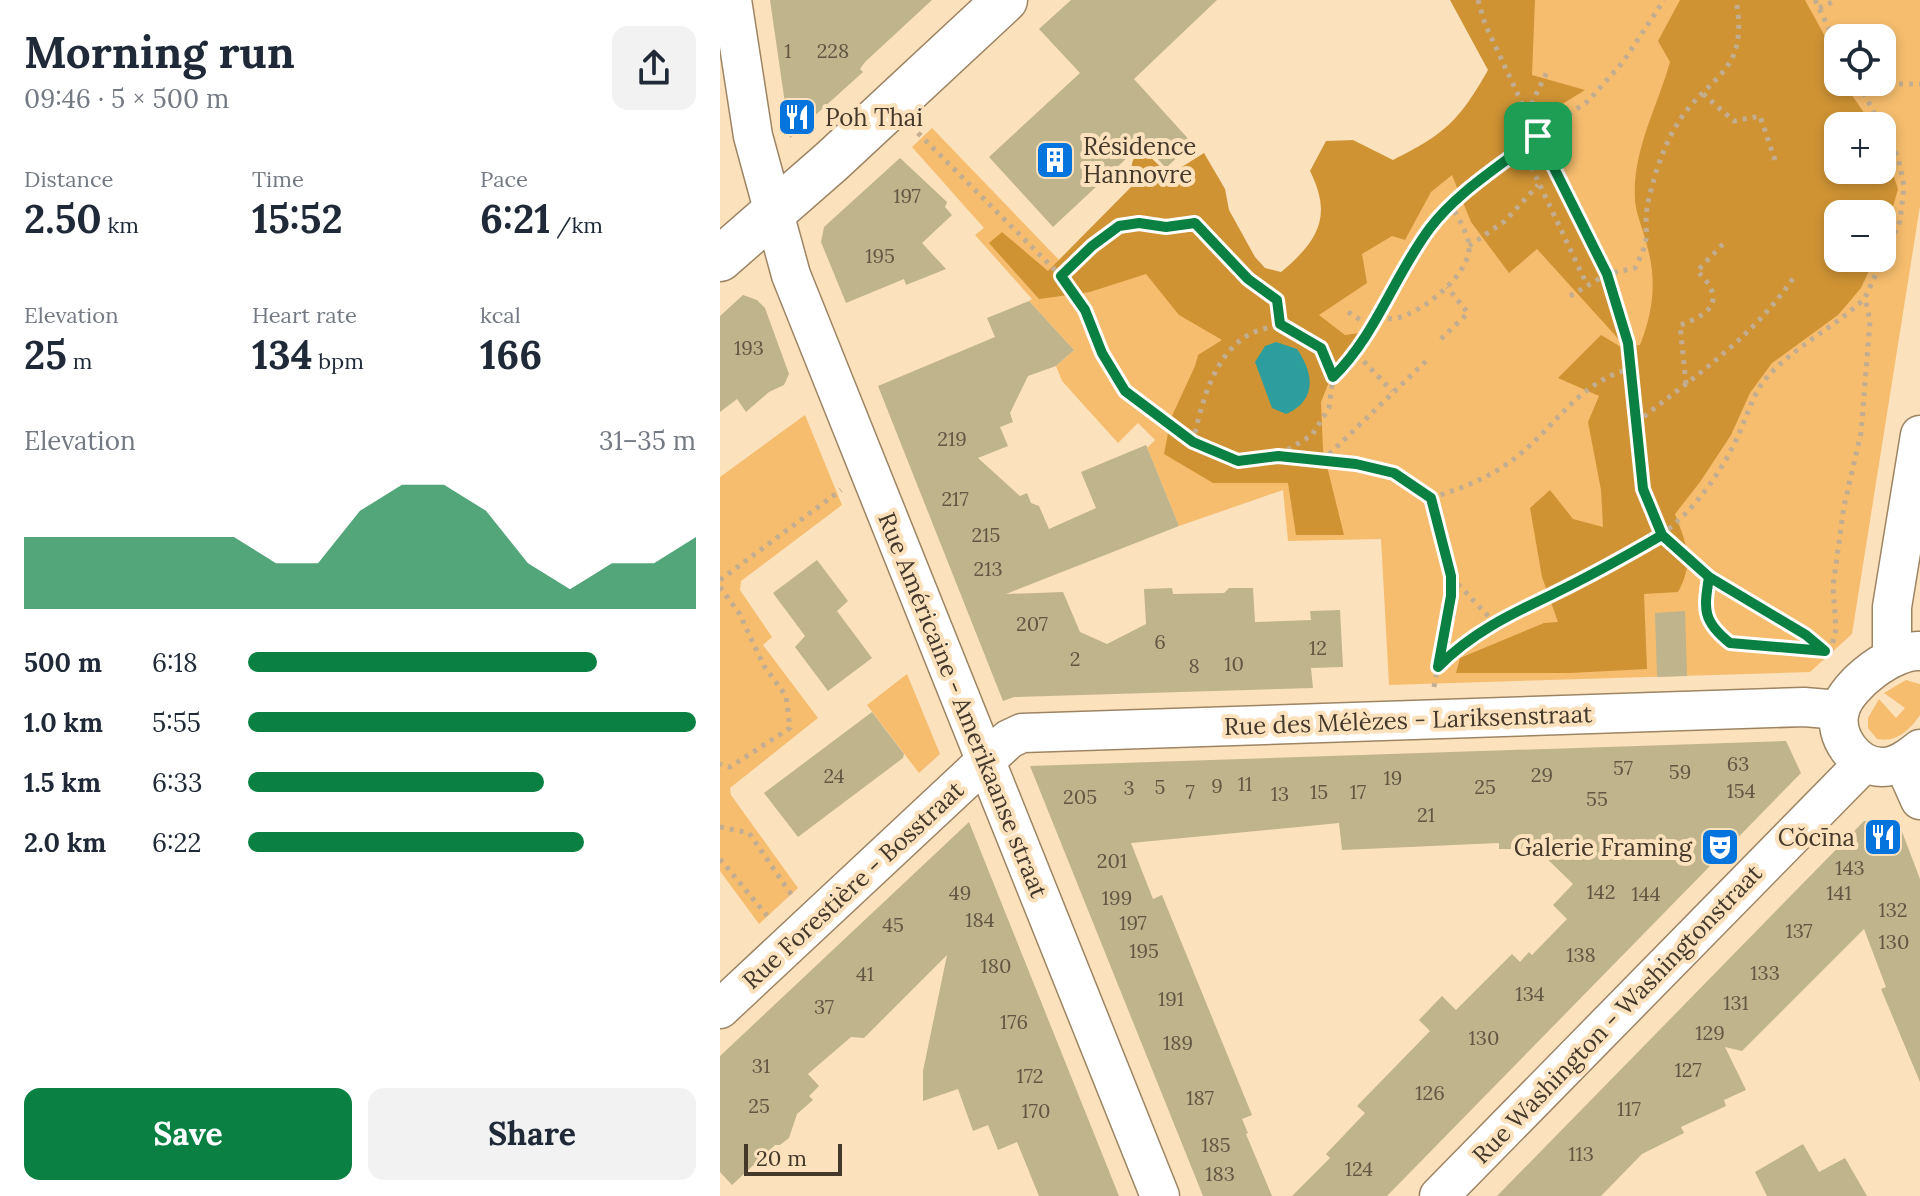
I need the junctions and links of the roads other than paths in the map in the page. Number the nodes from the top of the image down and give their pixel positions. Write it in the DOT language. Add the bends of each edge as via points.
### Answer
graph roads {
  1 [pos="732,0"];
  2 [pos="1005,0"];
  3 [pos="773,212"];
  4 [pos="720,259"];
  5 [pos="1920,435"];
  6 [pos="1906,654"];
  7 [pos="1840,710"];
  8 [pos="1912,756"];
  9 [pos="986,761"];
  10 [pos="1863,764"];
  11 [pos="1920,800"];
  12 [pos="720,1009"];
  13 [pos="1160,1196"];
  14 [pos="1439,1196"];
  1 -- 3 [label="street, Rue Américaine - Amerikaanse straat" via="753,136"];
  2 -- 3 [label="main road"];
  3 -- 4 [label="main road"];
  3 -- 9 [label="street, Rue Américaine - Amerikaanse straat" via="791,275"];
  5 -- 6 [label="street" via="1892,607"];
  6 -- 7 [label="street" via="1868,673"];
  7 -- 9 [label="street, Rue des Mélèzes - Lariksenstraat" via="1804,707 1022,733"];
  7 -- 10 [label="street" via="1840,731"];
  8 -- 10 [label="street" via="1883,768"];
  8 -- 11 [label="street"];
  9 -- 12 [label="street, Rue Forestière - Bosstraat"];
  9 -- 13 [label="street, Rue Américaine - Amerikaanse straat"];
  10 -- 14 [label="street, Rue Washington - Washingtonstraat"];
}
